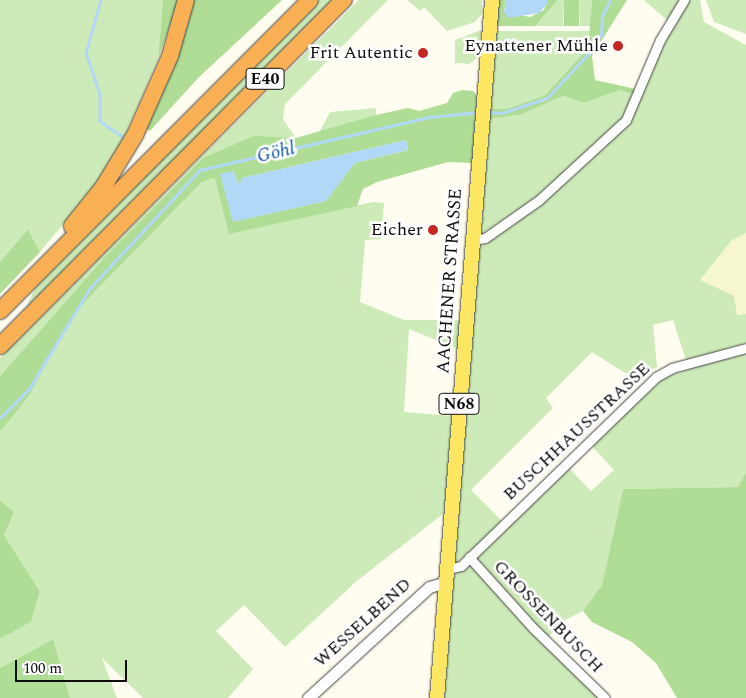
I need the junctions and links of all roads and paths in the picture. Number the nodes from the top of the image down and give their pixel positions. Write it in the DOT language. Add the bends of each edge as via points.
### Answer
graph roads {
  1 [pos="186,0"];
  2 [pos="310,0"];
  3 [pos="344,0"];
  4 [pos="487,0"];
  5 [pos="492,0"];
  6 [pos="684,0"];
  7 [pos="489,16"];
  8 [pos="472,240"];
  9 [pos="54,253"];
  10 [pos="0,311"];
  11 [pos="0,346"];
  12 [pos="746,348"];
  13 [pos="470,557"];
  14 [pos="447,575"];
  15 [pos="308,698"];
  16 [pos="437,698"];
  17 [pos="605,698"];
  1 -- 9 [label="highway" via="170,56 132,141 104,186"];
  2 -- 9 [label="highway, E40"];
  3 -- 11 [label="highway, E40"];
  4 -- 7 [label="main road, AACHENER STRASSE / N68"];
  5 -- 7 [label="main road, AACHENER STRASSE / N68"];
  6 -- 8 [label="street" via="660,40 626,120 539,200 485,238"];
  7 -- 8 [label="main road, AACHENER STRASSE / N68"];
  8 -- 14 [label="main road, AACHENER STRASSE / N68"];
  9 -- 10 [label="highway, E40"];
  12 -- 13 [label="street, BUSCHHAUSSTRASSE" via="672,368 656,377"];
  13 -- 14 [label="street, BUSCHHAUSSTRASSE"];
  13 -- 17 [label="street, GROSSENBUSCH" via="533,628"];
  14 -- 15 [label="street, WESSELBEND" via="429,587"];
  14 -- 16 [label="main road, AACHENER STRASSE / N68"];
}
